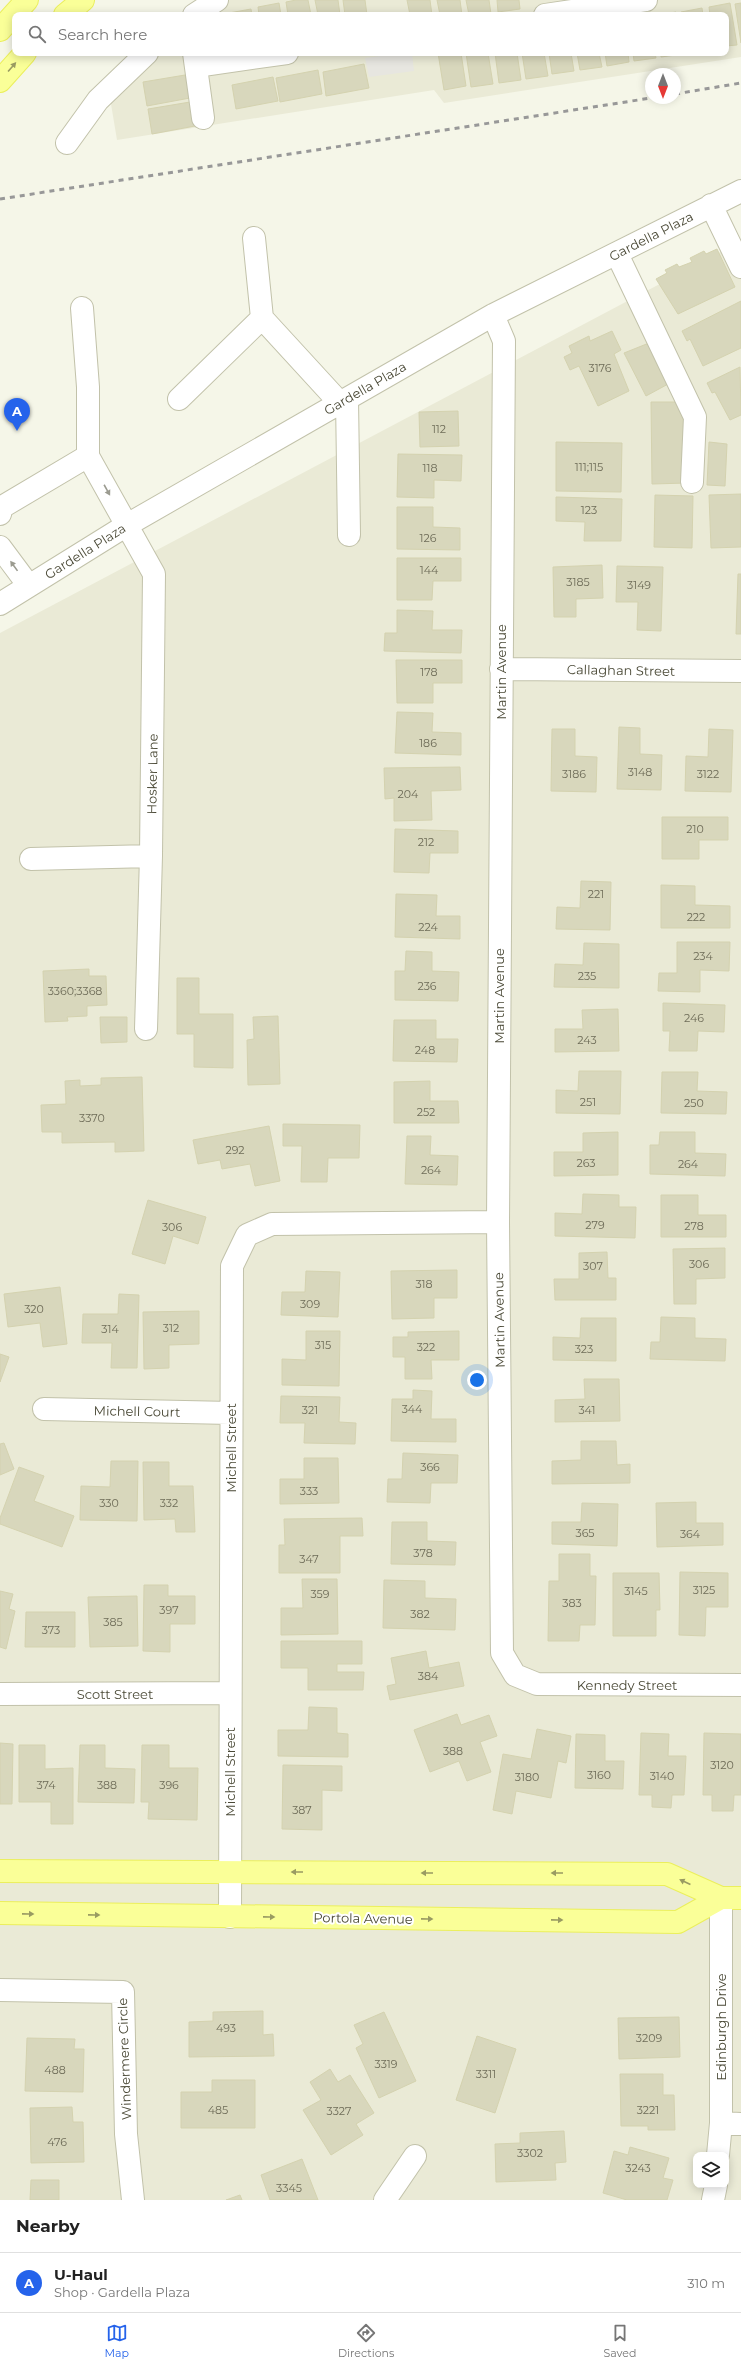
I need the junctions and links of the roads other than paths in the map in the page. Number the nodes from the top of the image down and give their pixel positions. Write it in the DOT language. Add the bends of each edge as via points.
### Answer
graph roads {
  1 [pos="27,0"];
  2 [pos="83,0"];
  3 [pos="218,0"];
  4 [pos="646,0"];
  5 [pos="592,4"];
  6 [pos="16,12"];
  7 [pos="69,12"];
  8 [pos="199,12"];
  9 [pos="558,12"];
  10 [pos="12,17"];
  11 [pos="0,30"];
  12 [pos="22,56"];
  13 [pos="144,56"];
  14 [pos="241,56"];
  15 [pos="195,59"];
  16 [pos="0,81"];
  17 [pos="203,118"];
  18 [pos="67,143"];
  19 [pos="741,191"];
  20 [pos="711,205"];
  21 [pos="254,238"];
  22 [pos="617,254"];
  23 [pos="741,267"];
  24 [pos="82,308"];
  25 [pos="493,315"];
  26 [pos="262,318"];
  27 [pos="179,399"];
  28 [pos="343,401"];
  29 [pos="88,456"];
  30 [pos="692,482"];
  31 [pos="1,510"];
  32 [pos="127,525"];
  33 [pos="349,535"];
  34 [pos="0,546"];
  35 [pos="29,586"];
  36 [pos="0,604"];
  37 [pos="501,669"];
  38 [pos="741,671"];
  39 [pos="152,856"];
  40 [pos="31,859"];
  41 [pos="146,1029"];
  42 [pos="498,1222"];
  43 [pos="44,1408"];
  44 [pos="231,1413"];
  45 [pos="515,1676"];
  46 [pos="741,1685"];
  47 [pos="230,1693"];
  48 [pos="0,1694"];
  49 [pos="0,1871"];
  50 [pos="230,1872"];
  51 [pos="731,1898"];
  52 [pos="0,1913"];
  53 [pos="230,1917"];
  54 [pos="0,1990"];
  55 [pos="731,2124"];
  56 [pos="719,2152"];
  57 [pos="415,2156"];
  58 [pos="715,2188"];
  59 [pos="133,2200"];
  60 [pos="385,2200"];
  61 [pos="713,2200"];
  1 -- 6 [label="main road"];
  2 -- 7 [label="main road"];
  3 -- 8 [label="street"];
  4 -- 5 [label="street"];
  5 -- 9 [label="street"];
  10 -- 11 [label="main road"];
  16 -- 12 [label="main road, one-way"];
  13 -- 18 [label="street" via="98,100"];
  14 -- 15 [label="street"];
  15 -- 17 [label="street"];
  19 -- 20 [label="street, Gardella Plaza"];
  20 -- 22 [label="street, Gardella Plaza"];
  20 -- 23 [label="street"];
  21 -- 26 [label="street"];
  22 -- 25 [label="street, Gardella Plaza"];
  22 -- 30 [label="street" via="695,417"];
  24 -- 29 [label="street" via="88,387"];
  25 -- 28 [label="street, Gardella Plaza"];
  25 -- 37 [label="street, Martin Avenue" via="504,342"];
  26 -- 27 [label="street"];
  26 -- 28 [label="street"];
  28 -- 32 [label="street, Gardella Plaza"];
  28 -- 33 [label="street"];
  29 -- 31 [label="street"];
  29 -- 32 [label="street, Hosker Lane, one-way"];
  32 -- 35 [label="street, Gardella Plaza"];
  32 -- 39 [label="street, Hosker Lane" via="154,574"];
  35 -- 34 [label="street, one-way"];
  35 -- 36 [label="street, Gardella Plaza"];
  37 -- 38 [label="street, Callaghan Street"];
  37 -- 42 [label="street, Martin Avenue"];
  39 -- 40 [label="street"];
  39 -- 41 [label="street, Hosker Lane"];
  42 -- 44 [label="street, Michell Street" via="272,1224 246,1235 232,1266"];
  42 -- 45 [label="street, Martin Avenue" via="502,1653"];
  43 -- 44 [label="street, Michell Court"];
  44 -- 47 [label="street, Michell Street"];
  45 -- 46 [label="street, Kennedy Street" via="537,1684"];
  47 -- 48 [label="street, Scott Street"];
  47 -- 50 [label="street, Michell Street"];
  49 -- 50 [label="main road"];
  51 -- 50 [label="main road, one-way" via="667,1874"];
  50 -- 53 [label="street, Michell Street"];
  53 -- 51 [label="main road, Portola Avenue, one-way" via="678,1922"];
  51 -- 55 [label="street, Edinburgh Drive"];
  52 -- 53 [label="main road, Portola Avenue, one-way"];
  54 -- 59 [label="street, Windermere Circle" via="123,1992 126,2134"];
  55 -- 56 [label="street, Edinburgh Drive"];
  57 -- 60 [label="street"];
  58 -- 61 [label="street"];
}
